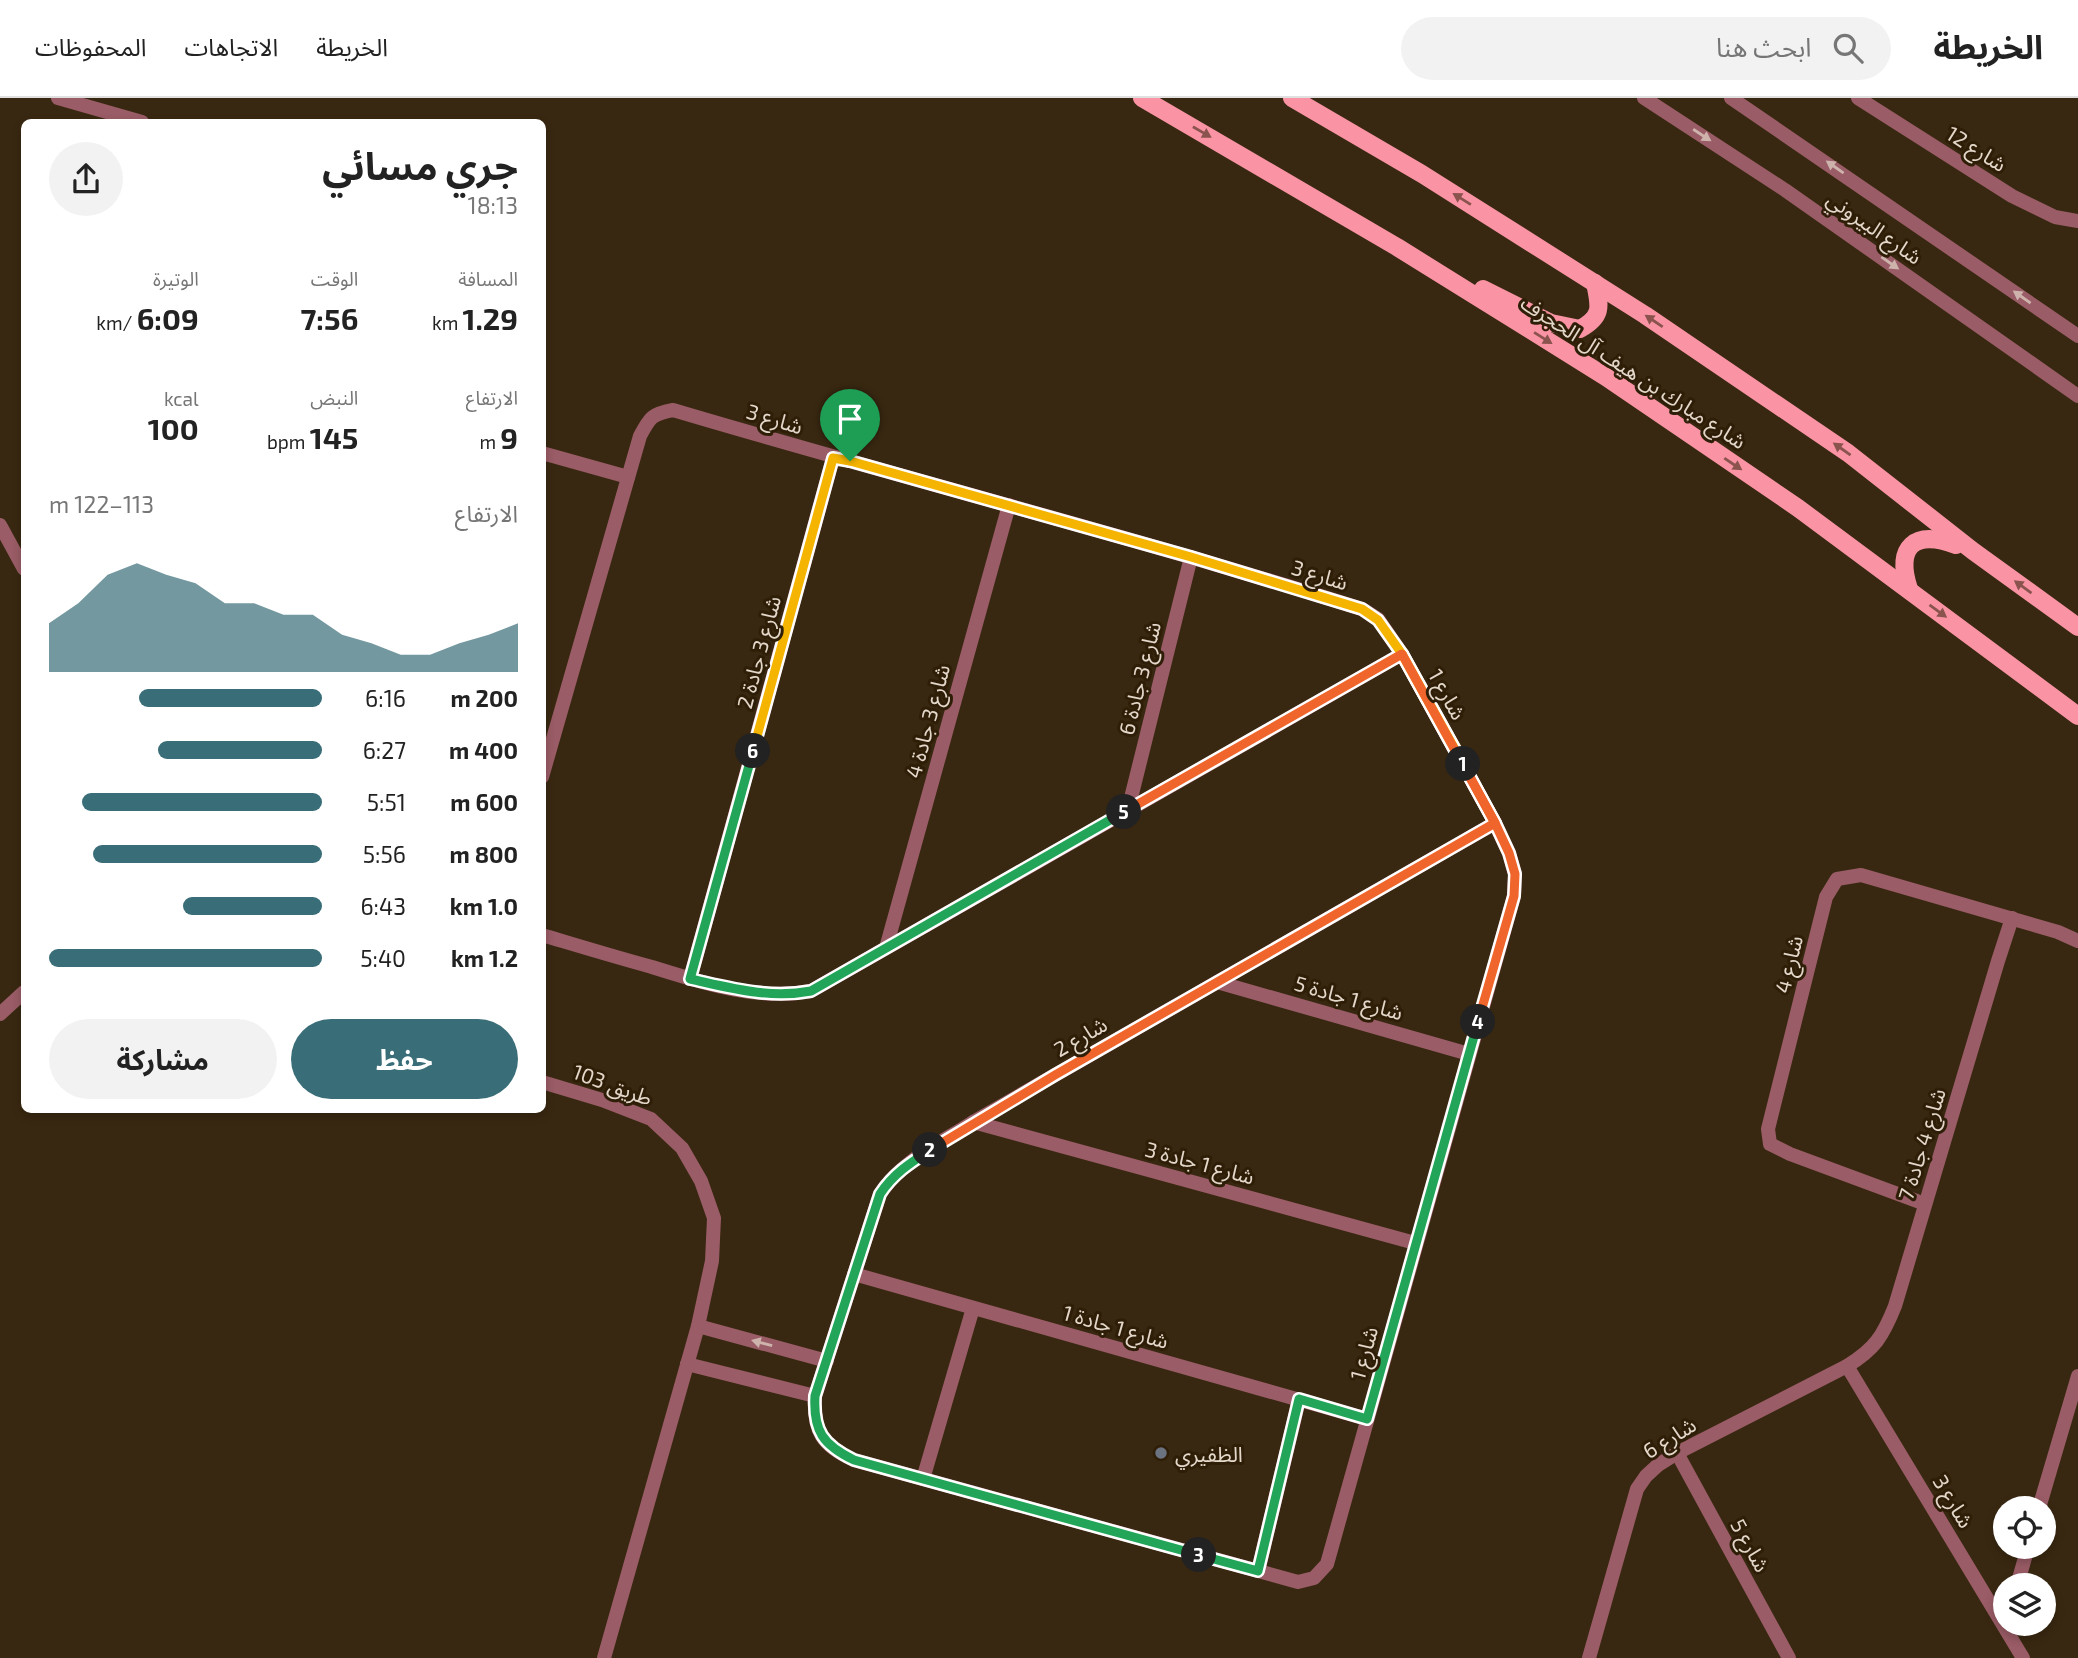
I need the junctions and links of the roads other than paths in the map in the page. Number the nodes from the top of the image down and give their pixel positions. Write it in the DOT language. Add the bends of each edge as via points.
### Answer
graph roads {
  1 [pos="58,98"];
  2 [pos="1142,98"];
  3 [pos="1293,98"];
  4 [pos="1644,98"];
  5 [pos="1731,98"];
  6 [pos="1858,98"];
  7 [pos="132,119"];
  8 [pos="2078,221"];
  9 [pos="1383,239"];
  10 [pos="1595,283"];
  11 [pos="2078,336"];
  12 [pos="2078,397"];
  13 [pos="546,454"];
  14 [pos="833,458"];
  15 [pos="628,477"];
  16 [pos="1009,505"];
  17 [pos="0,525"];
  18 [pos="1973,551"];
  19 [pos="21,557"];
  20 [pos="1191,557"];
  21 [pos="1909,590"];
  22 [pos="2078,627"];
  23 [pos="1402,654"];
  24 [pos="2078,716"];
  25 [pos="546,763"];
  26 [pos="1128,810"];
  27 [pos="1495,823"];
  28 [pos="2012,918"];
  29 [pos="546,936"];
  30 [pos="2078,941"];
  31 [pos="886,948"];
  32 [pos="690,979"];
  33 [pos="1217,982"];
  34 [pos="21,995"];
  35 [pos="0,1014"];
  36 [pos="1469,1054"];
  37 [pos="546,1083"];
  38 [pos="974,1122"];
  39 [pos="1925,1204"];
  40 [pos="1415,1243"];
  41 [pos="854,1274"];
  42 [pos="973,1308"];
  43 [pos="698,1326"];
  44 [pos="827,1361"];
  45 [pos="687,1364"];
  46 [pos="1847,1366"];
  47 [pos="2078,1376"];
  48 [pos="815,1396"];
  49 [pos="1299,1399"];
  50 [pos="1367,1419"];
  51 [pos="1677,1453"];
  52 [pos="923,1479"];
  53 [pos="2043,1496"];
  54 [pos="1258,1571"];
  55 [pos="1993,1605"];
  56 [pos="2011,1636"];
  57 [pos="604,1658"];
  58 [pos="1589,1658"];
  59 [pos="1789,1658"];
  60 [pos="2023,1658"];
  1 -- 7 [label="street"];
  2 -- 9 [label="main road, شارع مبارك بن هيف آل الحجرف, one-way"];
  10 -- 3 [label="main road, one-way"];
  4 -- 12 [label="street, شارع البيروني, one-way" via="1785,190"];
  11 -- 5 [label="street, شارع البيروني, one-way"];
  6 -- 8 [label="street, شارع 12" via="2012,196 2055,217"];
  9 -- 10 [label="main road" via="1551,323 1572,329 1593,322 1599,308"];
  9 -- 21 [label="main road, شارع مبارك بن هيف آل الحجرف, one-way" via="1606,377"];
  18 -- 10 [label="main road, one-way" via="1848,453"];
  13 -- 15 [label="street"];
  14 -- 15 [label="street, شارع 3" via="673,410 649,419"];
  14 -- 16 [label="street, شارع 3"];
  14 -- 32 [label="street, شارع 3 جادة 2"];
  15 -- 25 [label="street, شارع 3"];
  16 -- 20 [label="street, شارع 3"];
  16 -- 31 [label="street, شارع 3 جادة 4"];
  17 -- 19 [label="street"];
  18 -- 21 [label="main road" via="1937,538 1925,538 1911,546 1903,571"];
  22 -- 18 [label="main road, one-way"];
  20 -- 23 [label="street, شارع 3" via="1362,609 1378,620"];
  20 -- 26 [label="street, شارع 3 جادة 6"];
  21 -- 24 [label="main road, شارع مبارك بن هيف آل الحجرف, one-way"];
  23 -- 26 [label="street"];
  23 -- 27 [label="street, شارع 1"];
  26 -- 31 [label="street"];
  27 -- 33 [label="street, شارع 2"];
  27 -- 36 [label="street, شارع 1" via="1515,874 1514,896"];
  28 -- 30 [label="street, شارع 4"];
  28 -- 39 [label="street, شارع 4 جادة 7"];
  28 -- 39 [label="street, شارع 4" via="1861,874 1837,879 1826,897 1768,1129 1770,1144"];
  29 -- 32 [label="street"];
  31 -- 32 [label="street" via="811,991 793,994 748,992"];
  33 -- 36 [label="street, شارع 1 جادة 5"];
  33 -- 38 [label="street, شارع 2"];
  34 -- 35 [label="street"];
  36 -- 40 [label="street, شارع 1"];
  37 -- 43 [label="street, طريق 103" via="651,1119 682,1148 701,1181 714,1218 712,1261"];
  38 -- 40 [label="street, شارع 1 جادة 3"];
  38 -- 41 [label="street, شارع 2" via="907,1164 890,1180 880,1194"];
  39 -- 46 [label="street, شارع 4 جادة 7" via="1883,1336"];
  40 -- 50 [label="street, شارع 1"];
  41 -- 42 [label="street, شارع 1 جادة 1"];
  41 -- 44 [label="street, شارع 2"];
  42 -- 49 [label="street, شارع 1 جادة 1"];
  42 -- 52 [label="street"];
  44 -- 43 [label="street, one-way"];
  43 -- 45 [label="street, طريق 103"];
  44 -- 48 [label="street, شارع 2"];
  45 -- 48 [label="street"];
  45 -- 57 [label="street, طريق 103"];
  46 -- 51 [label="street, شارع 6"];
  46 -- 55 [label="street, شارع 3"];
  47 -- 53 [label="street"];
  48 -- 52 [label="street, شارع 1" via="820,1435 834,1451"];
  49 -- 50 [label="street, شارع 1 جادة 1"];
  49 -- 54 [label="street"];
  50 -- 54 [label="street, شارع 1" via="1328,1564 1314,1578 1298,1582"];
  51 -- 58 [label="street, شارع 6" via="1646,1476 1637,1489"];
  51 -- 59 [label="street, شارع 5"];
  52 -- 54 [label="street, شارع 1"];
  56 -- 60 [label="street, شارع 3"];
}
